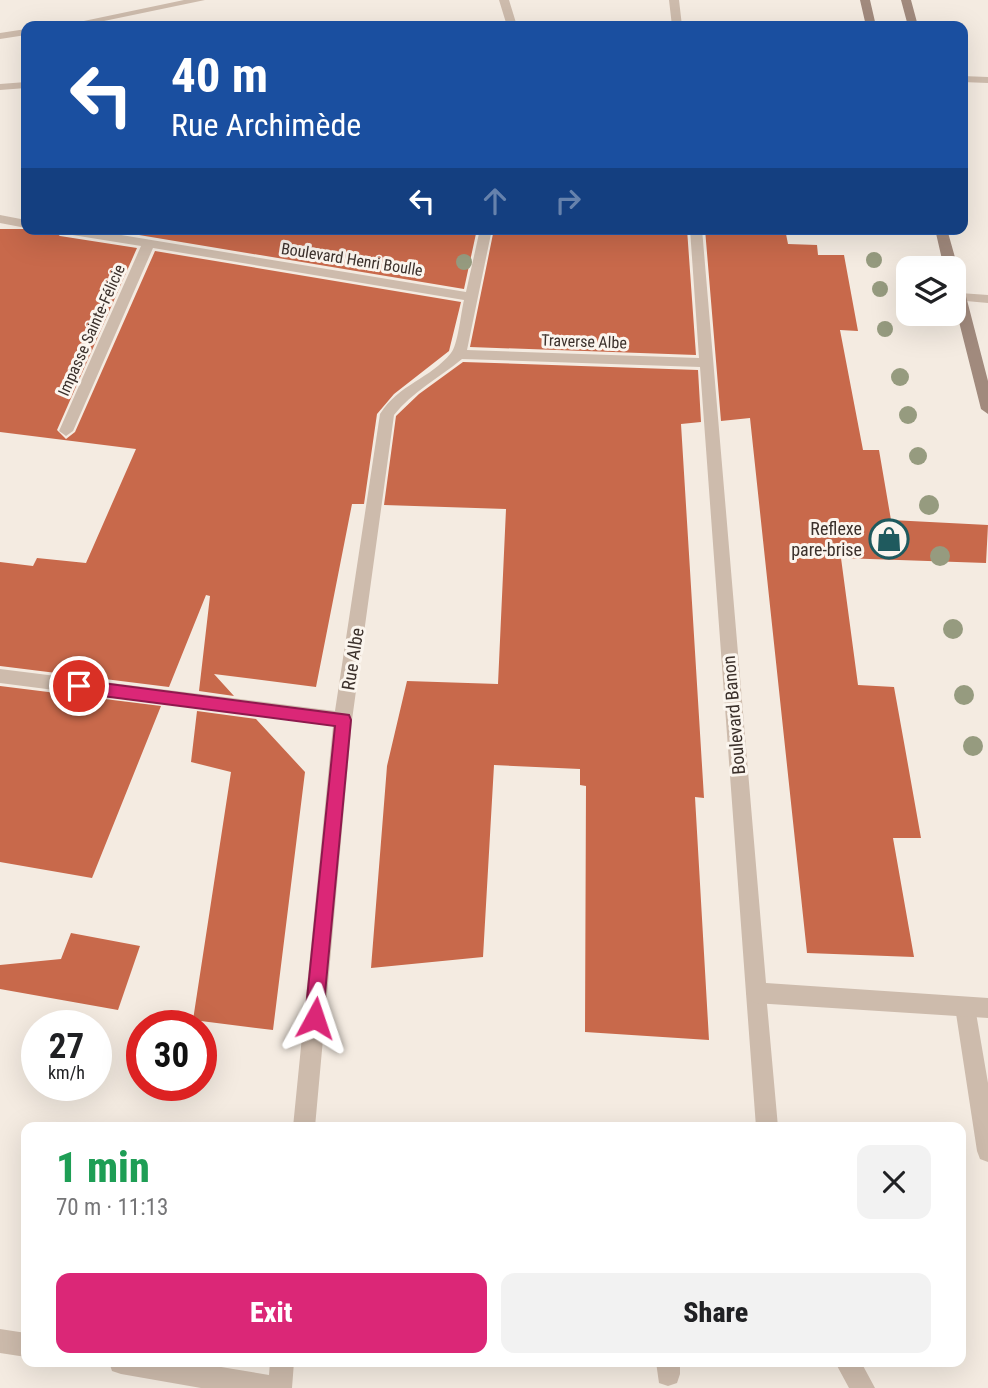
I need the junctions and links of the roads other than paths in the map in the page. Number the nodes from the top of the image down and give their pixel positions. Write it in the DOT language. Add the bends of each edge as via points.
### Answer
graph roads {
  1 [pos="200,0"];
  2 [pos="504,0"];
  3 [pos="674,0"];
  4 [pos="865,0"];
  5 [pos="906,0"];
  6 [pos="91,21"];
  7 [pos="510,21"];
  8 [pos="676,21"];
  9 [pos="870,21"];
  10 [pos="912,21"];
  11 [pos="21,33"];
  12 [pos="0,36"];
  13 [pos="968,79"];
  14 [pos="988,80"];
  15 [pos="21,85"];
  16 [pos="0,86"];
  17 [pos="0,219"];
  18 [pos="21,223"];
  19 [pos="95,235"];
  20 [pos="485,235"];
  21 [pos="696,235"];
  22 [pos="943,235"];
  23 [pos="148,244"];
  24 [pos="948,256"];
  25 [pos="472,297"];
  26 [pos="966,297"];
  27 [pos="988,299"];
  28 [pos="966,321"];
  29 [pos="459,354"];
  30 [pos="707,363"];
  31 [pos="988,410"];
  32 [pos="66,431"];
  33 [pos="0,676"];
  34 [pos="343,720"];
  35 [pos="756,993"];
  36 [pos="965,1007"];
  37 [pos="988,1008"];
  38 [pos="304,1122"];
  39 [pos="766,1122"];
  40 [pos="988,1152"];
  41 [pos="0,1340"];
  42 [pos="21,1344"];
  43 [pos="151,1367"];
  44 [pos="281,1367"];
  45 [pos="850,1367"];
  46 [pos="277,1388"];
  47 [pos="863,1388"];
  1 -- 6 [label="street"];
  2 -- 7 [label="street"];
  3 -- 8 [label="street"];
  4 -- 9 [label="main road"];
  5 -- 10 [label="main road"];
  11 -- 12 [label="street"];
  13 -- 14 [label="street"];
  15 -- 16 [label="street"];
  17 -- 18 [label="street"];
  19 -- 23 [label="street, Boulevard Henri Boulle"];
  20 -- 25 [label="street"];
  21 -- 30 [label="street, Boulevard Banon"];
  22 -- 24 [label="main road"];
  23 -- 25 [label="street, Boulevard Henri Boulle"];
  23 -- 32 [label="street, Impasse Sainte-Félicie"];
  25 -- 29 [label="street"];
  26 -- 27 [label="street"];
  28 -- 31 [label="main road"];
  29 -- 30 [label="street, Traverse Albe"];
  29 -- 34 [label="street, Rue Albe" via="403,394 387,414"];
  30 -- 35 [label="street, Boulevard Banon"];
  33 -- 34 [label="street"];
  34 -- 38 [label="street, Rue Albe"];
  35 -- 36 [label="street"];
  35 -- 39 [label="street, Boulevard Banon"];
  36 -- 37 [label="street"];
  36 -- 40 [label="street"];
  41 -- 42 [label="street"];
  43 -- 46 [label="street"];
  44 -- 46 [label="street"];
  45 -- 47 [label="street"];
}
